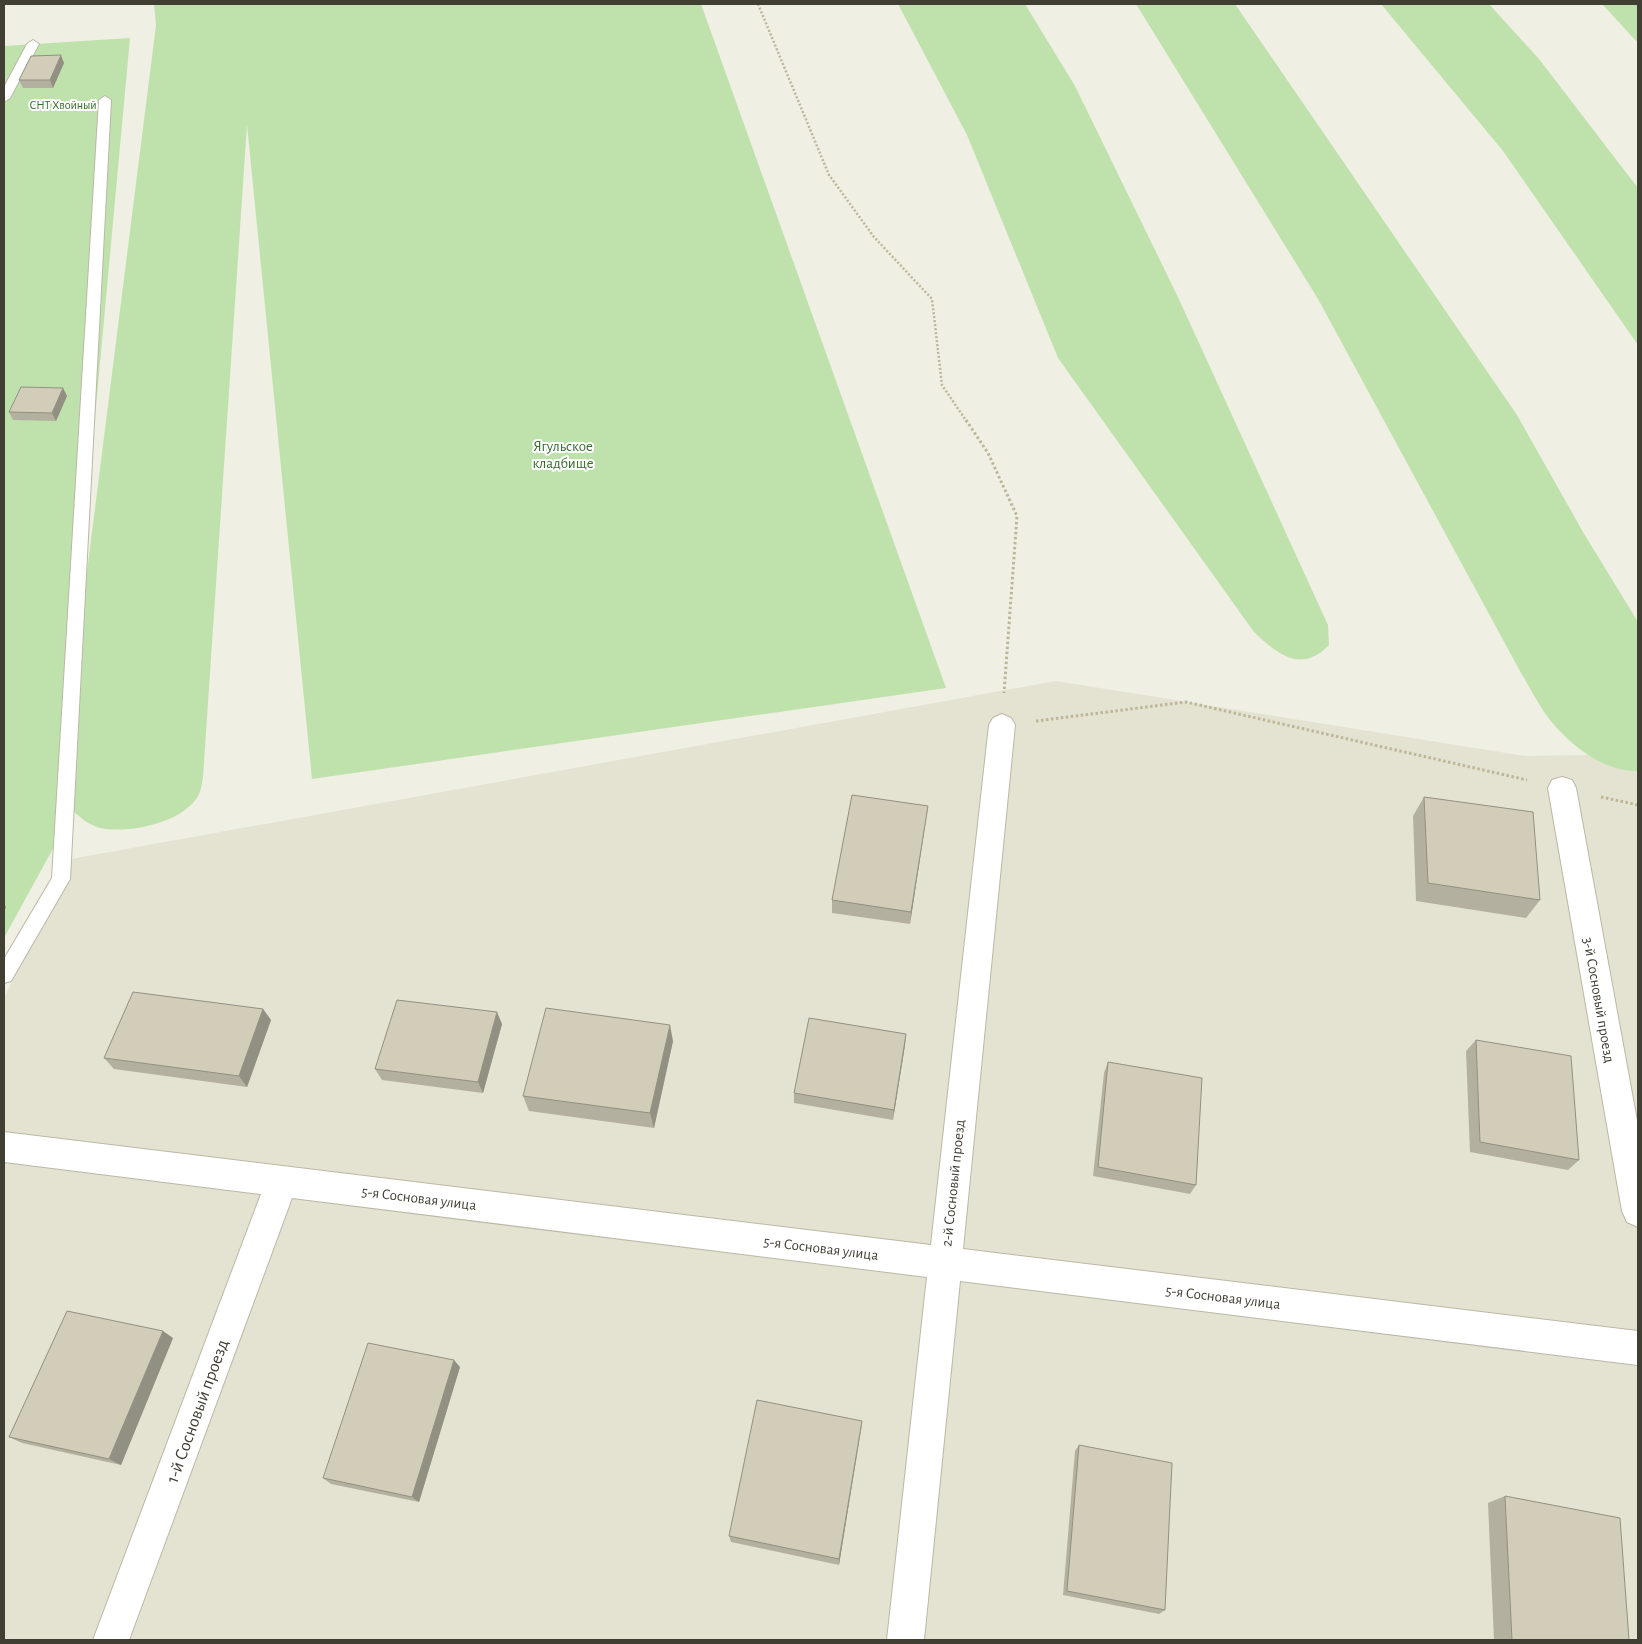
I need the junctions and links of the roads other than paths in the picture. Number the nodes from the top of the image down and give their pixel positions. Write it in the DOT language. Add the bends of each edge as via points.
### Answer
graph roads {
  1 [pos="33,44"];
  2 [pos="4,98"];
  3 [pos="105,100"];
  4 [pos="1002,725"];
  5 [pos="1562,788"];
  6 [pos="4,975"];
  7 [pos="4,1147"];
  8 [pos="282,1181"];
  9 [pos="1638,1212"];
  10 [pos="945,1263"];
  11 [pos="1638,1348"];
  12 [pos="111,1640"];
  13 [pos="905,1640"];
  1 -- 2 [label="lane"];
  3 -- 6 [label="lane" via="61,879"];
  4 -- 10 [label="street, 2-й Сосновый проезд"];
  5 -- 9 [label="street, 3-й Сосновый проезд"];
  7 -- 8 [label="street, 5-я Сосновая улица"];
  8 -- 10 [label="street, 5-я Сосновая улица"];
  8 -- 12 [label="street, 1-й Сосновый проезд"];
  10 -- 11 [label="street, 5-я Сосновая улица"];
  10 -- 13 [label="street, 2-й Сосновый проезд"];
}
